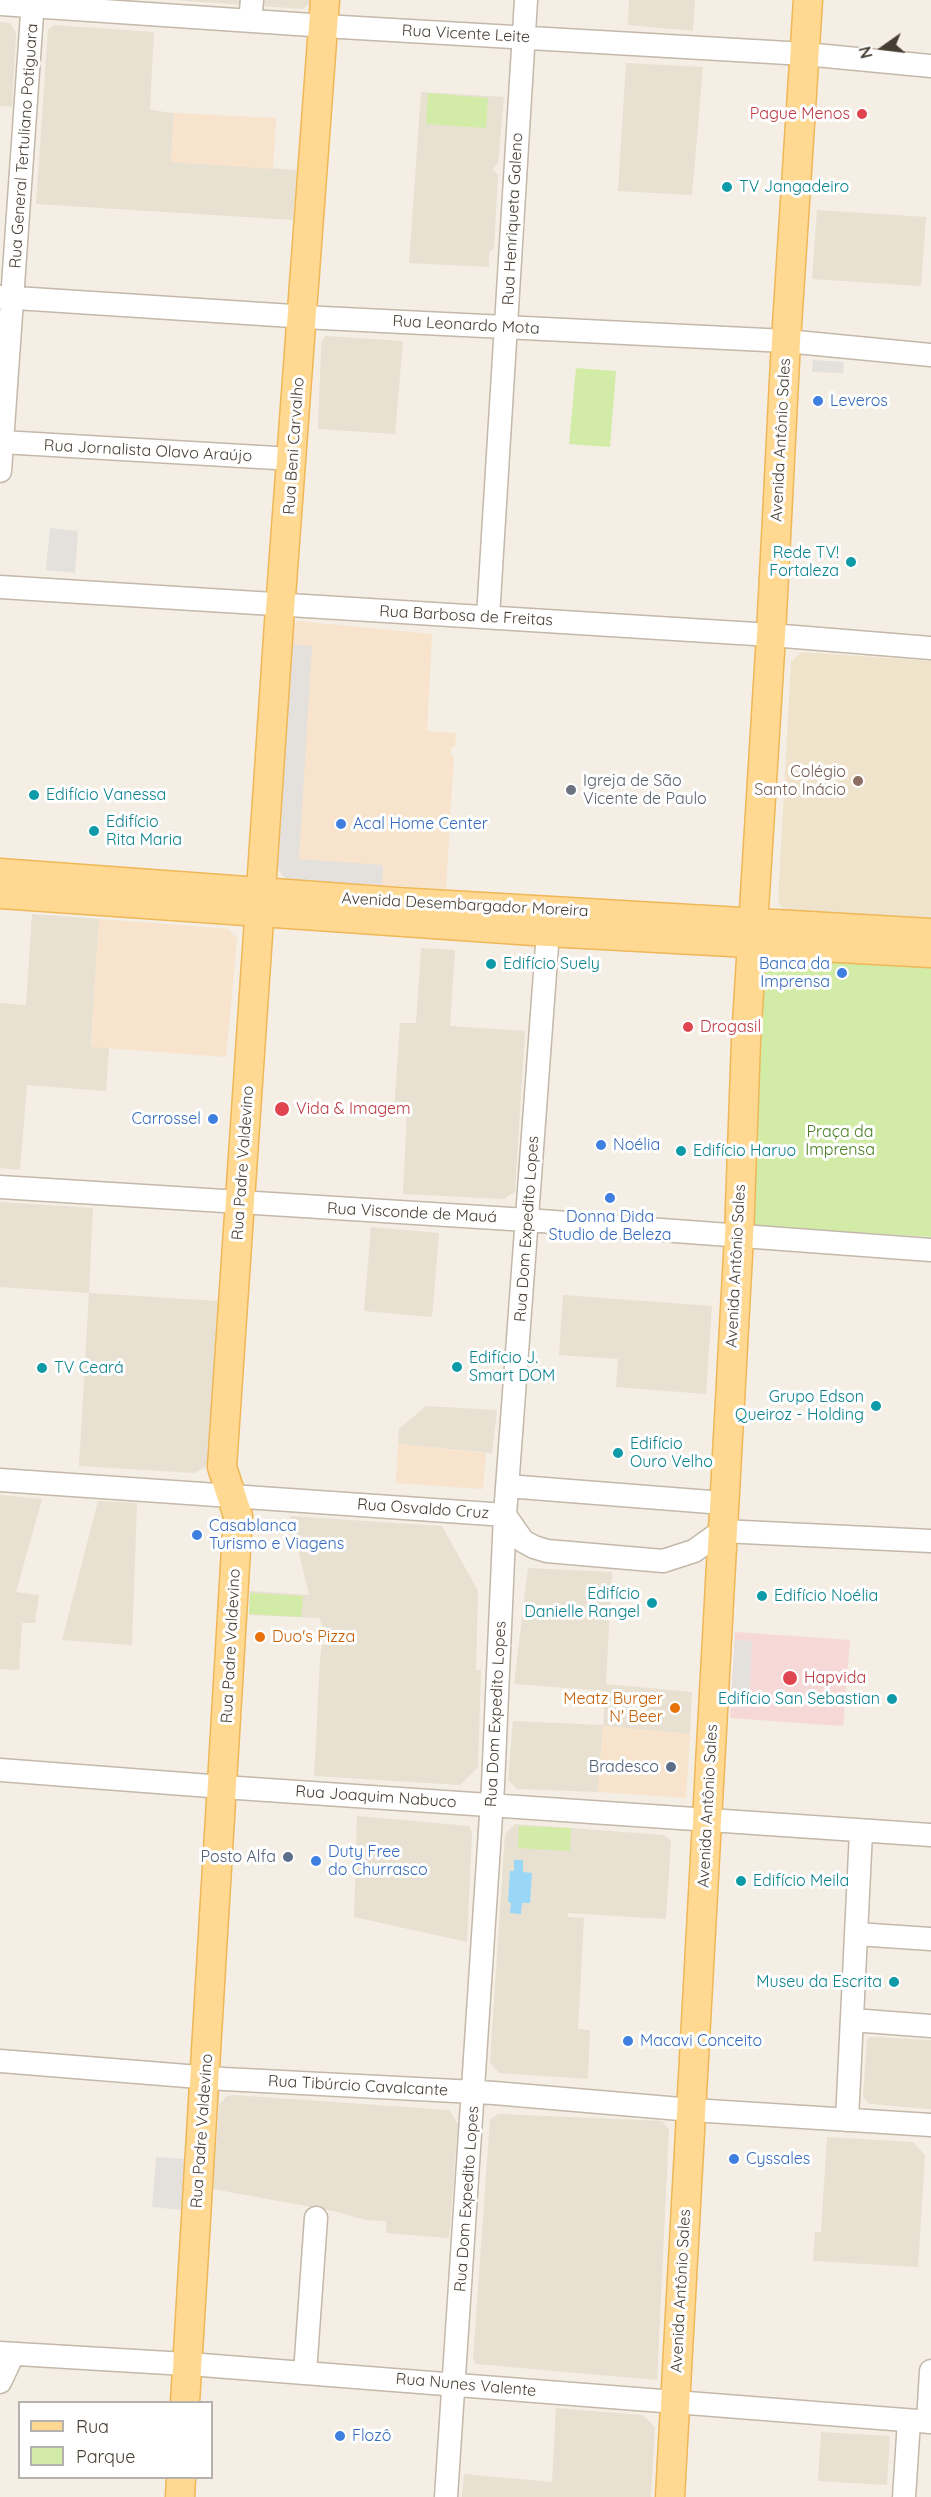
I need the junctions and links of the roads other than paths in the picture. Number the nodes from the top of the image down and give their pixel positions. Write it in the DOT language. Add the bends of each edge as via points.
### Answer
graph roads {
  1 [pos="526,0"];
  2 [pos="808,0"];
  3 [pos="33,3"];
  4 [pos="0,4"];
  5 [pos="107,6"];
  6 [pos="251,10"];
  7 [pos="324,13"];
  8 [pos="523,37"];
  9 [pos="805,54"];
  10 [pos="931,66"];
  11 [pos="7,298"];
  12 [pos="303,317"];
  13 [pos="506,326"];
  14 [pos="786,341"];
  15 [pos="931,350"];
  16 [pos="2,442"];
  17 [pos="293,459"];
  18 [pos="0,471"];
  19 [pos="0,587"];
  20 [pos="281,605"];
  21 [pos="488,617"];
  22 [pos="771,635"];
  23 [pos="931,648"];
  24 [pos="0,873"];
  25 [pos="0,894"];
  26 [pos="260,903"];
  27 [pos="752,931"];
  28 [pos="548,932"];
  29 [pos="931,933"];
  30 [pos="931,953"];
  31 [pos="0,1187"];
  32 [pos="240,1203"];
  33 [pos="527,1220"];
  34 [pos="739,1236"];
  35 [pos="931,1250"];
  36 [pos="0,1480"];
  37 [pos="507,1486"];
  38 [pos="232,1496"];
  39 [pos="505,1515"];
  40 [pos="723,1517"];
  41 [pos="931,1541"];
  42 [pos="0,1770"];
  43 [pos="223,1787"];
  44 [pos="492,1805"];
  45 [pos="707,1820"];
  46 [pos="861,1832"];
  47 [pos="931,1835"];
  48 [pos="856,1934"];
  49 [pos="931,1939"];
  50 [pos="852,2020"];
  51 [pos="931,2026"];
  52 [pos="0,2061"];
  53 [pos="206,2077"];
  54 [pos="474,2092"];
  55 [pos="692,2110"];
  56 [pos="847,2120"];
  57 [pos="931,2125"];
  58 [pos="316,2218"];
  59 [pos="5,2354"];
  60 [pos="188,2364"];
  61 [pos="931,2371"];
  62 [pos="305,2373"];
  63 [pos="0,2382"];
  64 [pos="454,2384"];
  65 [pos="186,2401"];
  66 [pos="675,2403"];
  67 [pos="923,2421"];
  68 [pos="181,2479"];
  69 [pos="180,2497"];
  70 [pos="446,2497"];
  71 [pos="670,2497"];
  72 [pos="904,2497"];
  1 -- 8 [label="street, Rua Henriqueta Galeno"];
  2 -- 9 [label="main road, Avenida Antônio Sales"];
  3 -- 4 [label="street, Rua Vicente Leite"];
  3 -- 5 [label="street, Rua Vicente Leite"];
  3 -- 11 [label="street, Rua General Tertuliano Potiguara"];
  5 -- 6 [label="street, Rua Vicente Leite"];
  6 -- 7 [label="street, Rua Vicente Leite"];
  7 -- 8 [label="street, Rua Vicente Leite"];
  7 -- 12 [label="main road, Rua Beni Carvalho"];
  8 -- 9 [label="street, Rua Vicente Leite"];
  8 -- 13 [label="street, Rua Henriqueta Galeno"];
  9 -- 10 [label="street, Rua Vicente Leite"];
  9 -- 14 [label="main road, Avenida Antônio Sales"];
  11 -- 12 [label="street, Rua Leonardo Mota"];
  11 -- 16 [label="street, Rua General Tertuliano Potiguara"];
  12 -- 13 [label="street, Rua Leonardo Mota"];
  12 -- 17 [label="main road, Rua Beni Carvalho"];
  13 -- 14 [label="street, Rua Leonardo Mota"];
  13 -- 21 [label="street, Rua Henriqueta Galeno"];
  14 -- 15 [label="street, Rua Leonardo Mota"];
  14 -- 22 [label="main road, Avenida Antônio Sales"];
  16 -- 17 [label="street, Rua Jornalista Olavo Araújo"];
  16 -- 18 [label="street, Rua General Tertuliano Potiguara"];
  17 -- 20 [label="main road, Rua Beni Carvalho"];
  19 -- 20 [label="street, Rua Barbosa de Freitas"];
  20 -- 21 [label="street, Rua Barbosa de Freitas"];
  20 -- 26 [label="main road, Rua Beni Carvalho"];
  21 -- 22 [label="street, Rua Barbosa de Freitas"];
  22 -- 23 [label="street, Rua Barbosa de Freitas"];
  22 -- 27 [label="main road, Avenida Antônio Sales"];
  24 -- 26 [label="main road, Avenida Desembargador Moreira"];
  25 -- 26 [label="main road, Avenida Desembargador Moreira"];
  26 -- 27 [label="main road, Avenida Desembargador Moreira"];
  26 -- 28 [label="main road, Avenida Desembargador Moreira"];
  26 -- 32 [label="main road, Rua Padre Valdevino"];
  27 -- 28 [label="main road, Avenida Desembargador Moreira"];
  27 -- 29 [label="main road, Avenida Desembargador Moreira"];
  27 -- 30 [label="main road, Avenida Desembargador Moreira"];
  27 -- 34 [label="main road, Avenida Antônio Sales"];
  28 -- 33 [label="street, Rua Dom Expedito Lopes"];
  31 -- 32 [label="street, Rua Visconde de Mauá"];
  32 -- 33 [label="street, Rua Visconde de Mauá"];
  32 -- 38 [label="main road, Rua Padre Valdevino" via="222,1467"];
  33 -- 34 [label="street, Rua Visconde de Mauá"];
  33 -- 37 [label="street, Rua Dom Expedito Lopes"];
  34 -- 35 [label="street, Rua Visconde de Mauá"];
  34 -- 40 [label="main road, Avenida Antônio Sales"];
  36 -- 38 [label="street, Rua Osvaldo Cruz"];
  37 -- 39 [label="street, Rua Dom Expedito Lopes"];
  37 -- 40 [label="street"];
  38 -- 39 [label="street, Rua Osvaldo Cruz"];
  38 -- 43 [label="main road, Rua Padre Valdevino" via="238,1516"];
  39 -- 40 [label="street, Rua Osvaldo Cruz" via="523,1541 547,1551 663,1561 694,1551"];
  39 -- 44 [label="street, Rua Dom Expedito Lopes"];
  40 -- 41 [label="street"];
  40 -- 45 [label="main road, Avenida Antônio Sales"];
  42 -- 43 [label="street, Rua Joaquim Nabuco"];
  43 -- 44 [label="street, Rua Joaquim Nabuco"];
  43 -- 53 [label="main road, Rua Padre Valdevino"];
  44 -- 45 [label="street, Rua Joaquim Nabuco"];
  44 -- 54 [label="street, Rua Dom Expedito Lopes"];
  45 -- 46 [label="street, Rua Joaquim Nabuco"];
  45 -- 55 [label="main road, Avenida Antônio Sales"];
  46 -- 47 [label="street, Rua Joaquim Nabuco"];
  46 -- 48 [label="street"];
  48 -- 49 [label="street"];
  48 -- 50 [label="street"];
  50 -- 51 [label="street"];
  50 -- 56 [label="street"];
  52 -- 53 [label="street, Rua Tibúrcio Cavalcante"];
  53 -- 54 [label="street, Rua Tibúrcio Cavalcante"];
  53 -- 60 [label="main road, Rua Padre Valdevino"];
  54 -- 55 [label="street, Rua Tibúrcio Cavalcante"];
  54 -- 64 [label="street, Rua Dom Expedito Lopes"];
  55 -- 56 [label="street, Rua Tibúrcio Cavalcante"];
  55 -- 66 [label="main road, Avenida Antônio Sales"];
  56 -- 57 [label="street, Rua Tibúrcio Cavalcante"];
  58 -- 62 [label="street"];
  59 -- 60 [label="street, Rua Nunes Valente"];
  59 -- 63 [label="street" via="9,2363"];
  60 -- 62 [label="street, Rua Nunes Valente"];
  60 -- 65 [label="main road, Rua Padre Valdevino"];
  61 -- 67 [label="street"];
  62 -- 64 [label="street, Rua Nunes Valente"];
  64 -- 66 [label="street, Rua Nunes Valente"];
  64 -- 70 [label="street, Rua Dom Expedito Lopes"];
  66 -- 67 [label="street, Rua Nunes Valente"];
  66 -- 71 [label="main road, Avenida Antônio Sales"];
  67 -- 72 [label="street"];
  68 -- 69 [label="main road"];
}
